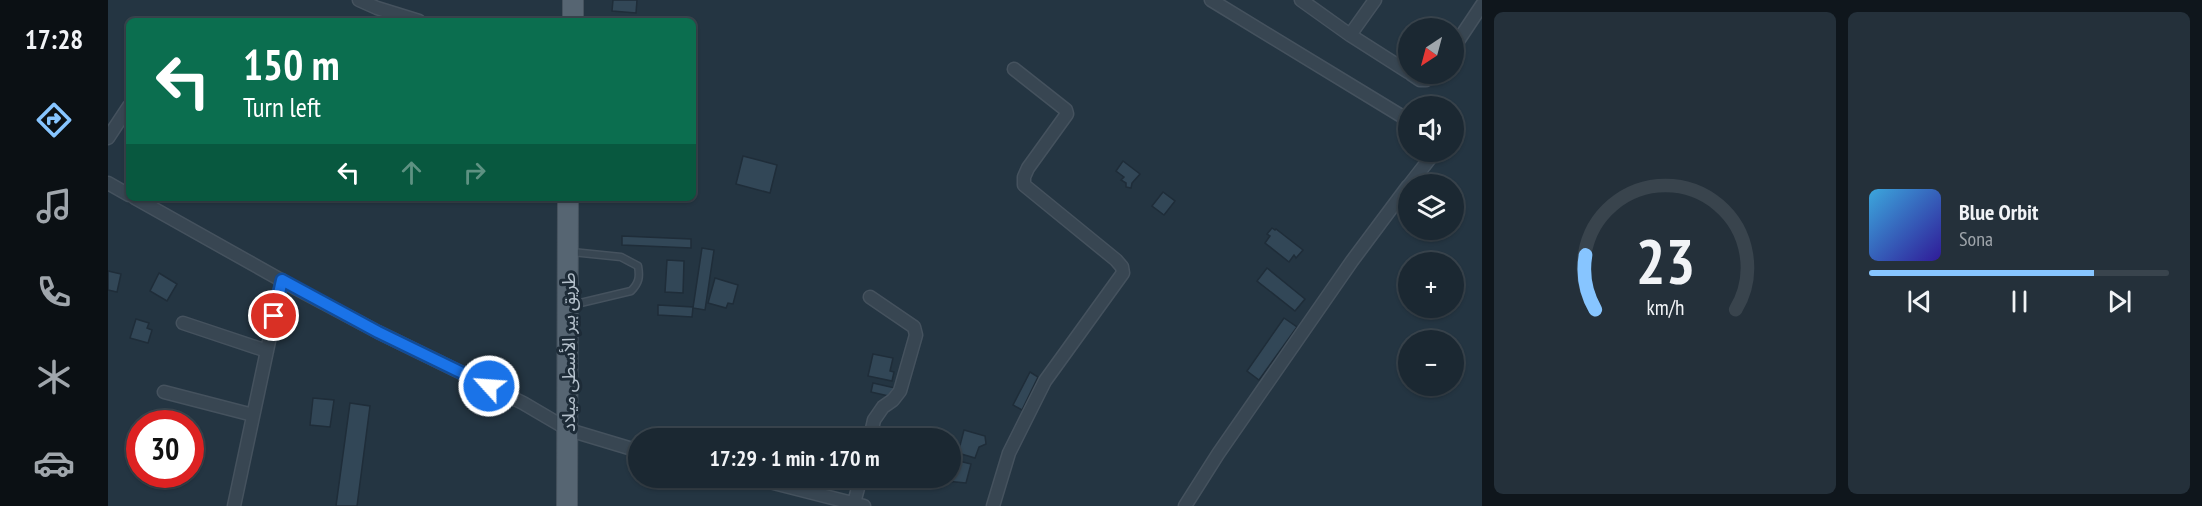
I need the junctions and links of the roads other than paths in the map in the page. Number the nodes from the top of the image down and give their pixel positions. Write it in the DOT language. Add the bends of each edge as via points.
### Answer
graph roads {
  1 [pos="359,0"];
  2 [pos="573,0"];
  3 [pos="1211,0"];
  4 [pos="1301,0"];
  5 [pos="1375,0"];
  6 [pos="1482,5"];
  7 [pos="410,18"];
  8 [pos="573,18"];
  9 [pos="1464,32"];
  10 [pos="1350,35"];
  11 [pos="1398,65"];
  12 [pos="1014,69"];
  13 [pos="126,111"];
  14 [pos="1398,114"];
  15 [pos="108,138"];
  16 [pos="1427,162"];
  17 [pos="1418,174"];
  18 [pos="108,183"];
  19 [pos="126,193"];
  20 [pos="1398,200"];
  21 [pos="140,201"];
  22 [pos="568,201"];
  23 [pos="568,251"];
  24 [pos="282,280"];
  25 [pos="870,297"];
  26 [pos="568,306"];
  27 [pos="183,323"];
  28 [pos="267,351"];
  29 [pos="164,392"];
  30 [pos="253,415"];
  31 [pos="872,428"];
  32 [pos="569,430"];
  33 [pos="628,448"];
  34 [pos="793,488"];
  35 [pos="860,488"];
  36 [pos="859,505"];
  37 [pos="234,506"];
  38 [pos="567,506"];
  39 [pos="993,506"];
  40 [pos="1185,506"];
  1 -- 7 [label="street"];
  2 -- 8 [label="main road"];
  3 -- 14 [label="street"];
  4 -- 10 [label="street"];
  5 -- 10 [label="street"];
  6 -- 9 [label="street"];
  10 -- 11 [label="street"];
  12 -- 39 [label="street" via="1066,110 1028,168 1024,185 1116,260 1123,273 1045,381 1013,445"];
  13 -- 15 [label="street"];
  16 -- 17 [label="street"];
  18 -- 19 [label="street"];
  20 -- 40 [label="street"];
  21 -- 24 [label="street"];
  22 -- 23 [label="main road, طريق بير الأسطى ميلاد"];
  23 -- 26 [label="main road, طريق بير الأسطى ميلاد"];
  23 -- 26 [label="lane" via="621,257 638,266 640,276 631,291"];
  24 -- 28 [label="street"];
  24 -- 32 [label="street"];
  25 -- 31 [label="street" via="914,327 916,335 900,391 883,407"];
  26 -- 32 [label="main road, طريق بير الأسطى ميلاد"];
  27 -- 28 [label="street"];
  28 -- 30 [label="street"];
  29 -- 30 [label="street"];
  30 -- 37 [label="street"];
  32 -- 33 [label="street"];
  32 -- 38 [label="main road, طريق بير الأسطى ميلاد"];
  34 -- 36 [label="street"];
  35 -- 36 [label="street"];
}
